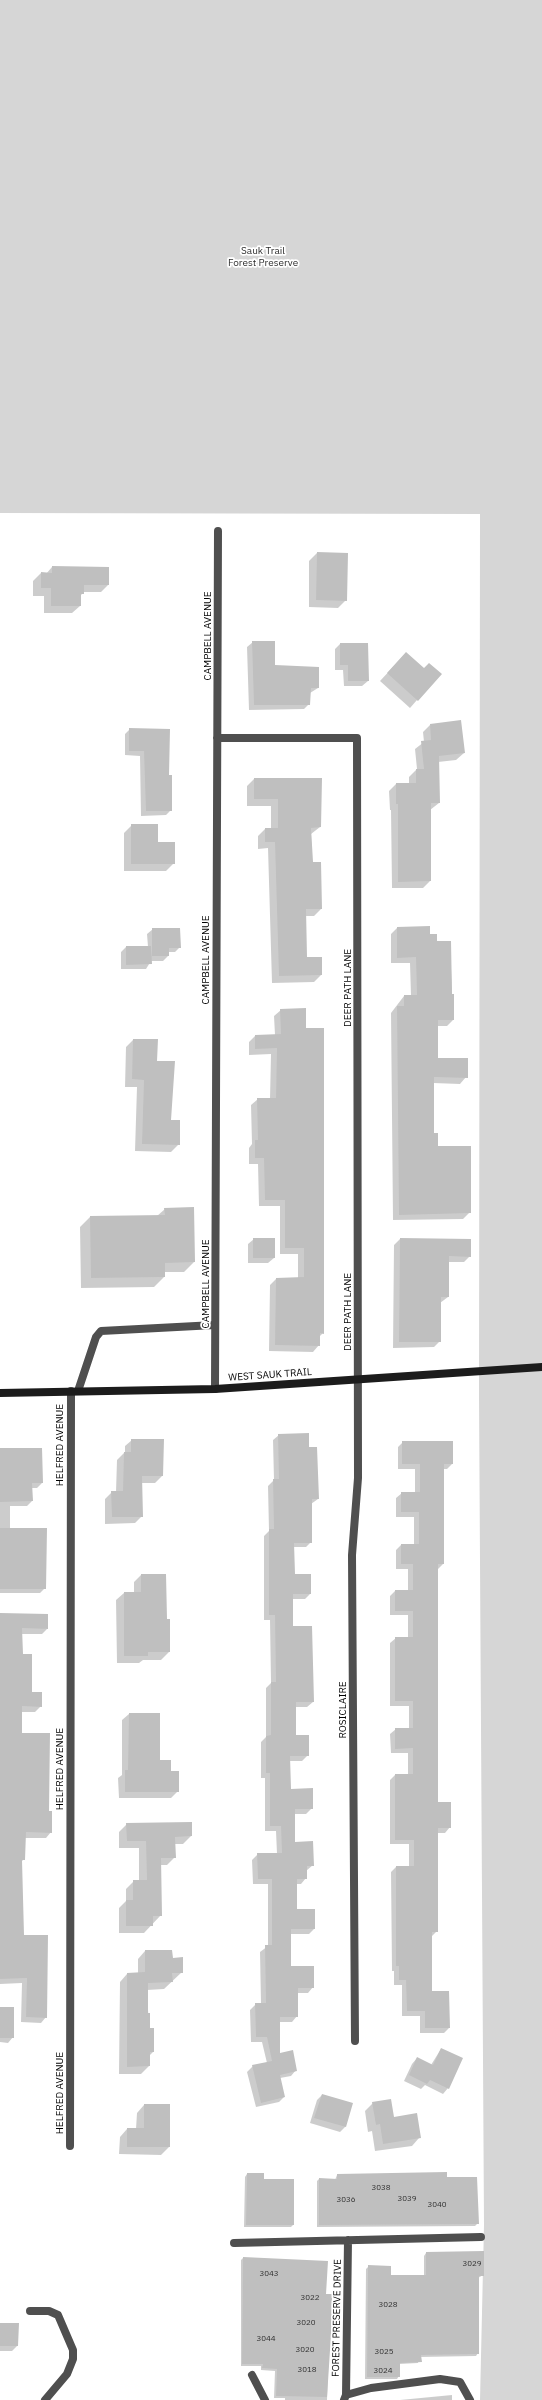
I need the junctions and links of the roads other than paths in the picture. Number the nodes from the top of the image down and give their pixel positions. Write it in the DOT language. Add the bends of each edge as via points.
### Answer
graph roads {
  1 [pos="218,531"];
  2 [pos="217,738"];
  3 [pos="215,1325"];
  4 [pos="542,1367"];
  5 [pos="358,1379"];
  6 [pos="215,1389"];
  7 [pos="74,1391"];
  8 [pos="0,1393"];
  9 [pos="355,2041"];
  10 [pos="70,2146"];
  11 [pos="481,2237"];
  12 [pos="348,2240"];
  13 [pos="234,2243"];
  14 [pos="30,2311"];
  15 [pos="252,2376"];
  16 [pos="345,2398"];
  17 [pos="45,2400"];
  18 [pos="265,2400"];
  19 [pos="470,2400"];
  1 -- 2 [label="street, CAMPBELL AVENUE"];
  2 -- 3 [label="street, CAMPBELL AVENUE"];
  2 -- 5 [label="street, DEER PATH LANE" via="357,738"];
  3 -- 6 [label="street, CAMPBELL AVENUE"];
  3 -- 7 [label="street, HELFRED AVENUE" via="101,1332 96,1337"];
  4 -- 5 [label="main road, WEST SAUK TRAIL"];
  5 -- 6 [label="main road, WEST SAUK TRAIL"];
  5 -- 9 [label="street, ROSICLAIRE" via="358,1478 352,1555"];
  6 -- 7 [label="main road, WEST SAUK TRAIL"];
  7 -- 8 [label="main road, WEST SAUK TRAIL"];
  7 -- 10 [label="street, HELFRED AVENUE"];
  11 -- 12 [label="street"];
  12 -- 13 [label="street"];
  12 -- 16 [label="street, FOREST PRESERVE DRIVE"];
  14 -- 17 [label="street" via="49,2311 58,2315 73,2350 73,2359 67,2374"];
  15 -- 18 [label="street"];
  16 -- 19 [label="street, FOREST PRESERVE DRIVE" via="372,2388 440,2378 460,2382"];
}
